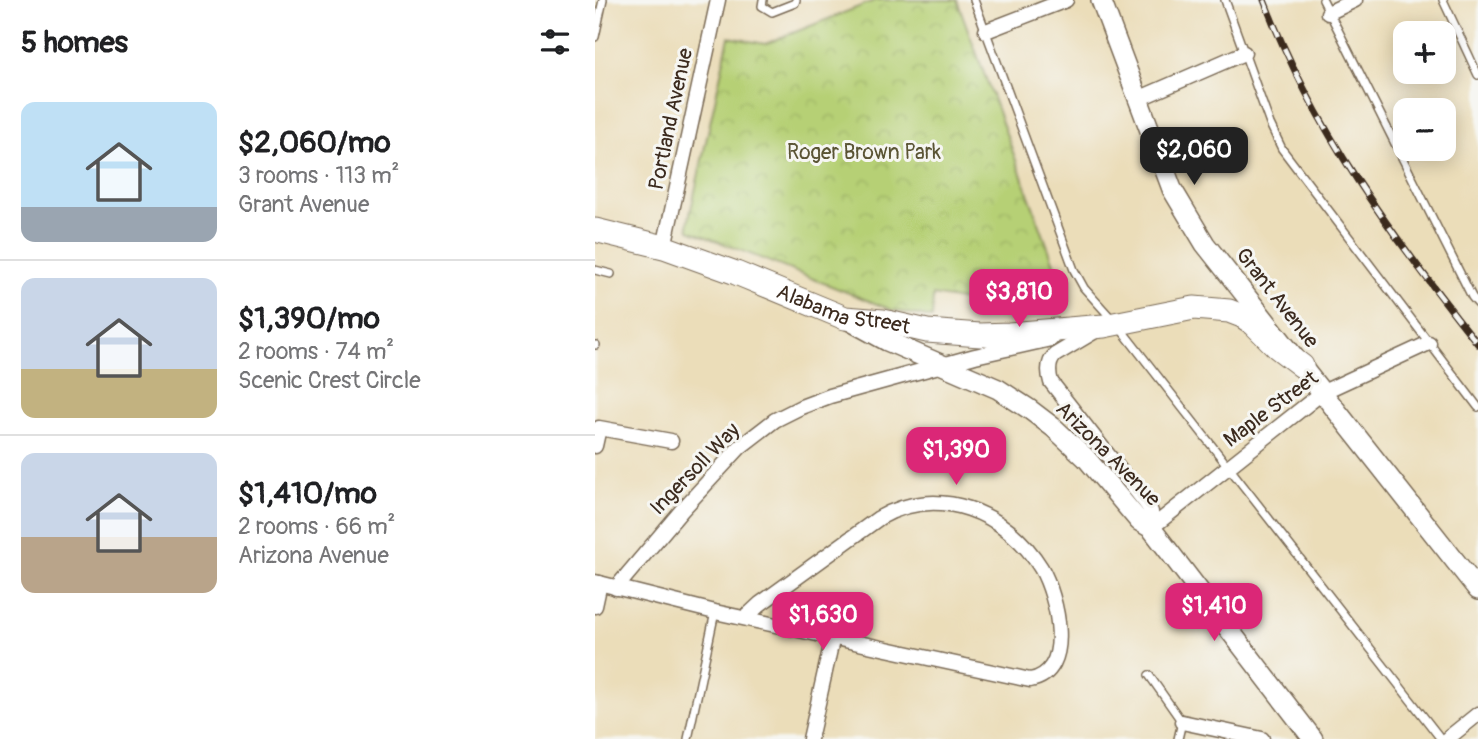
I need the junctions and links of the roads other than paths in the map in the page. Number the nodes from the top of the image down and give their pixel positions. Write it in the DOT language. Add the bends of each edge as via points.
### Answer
graph roads {
  1 [pos="603,0"];
  2 [pos="718,0"];
  3 [pos="763,0"];
  4 [pos="796,0"];
  5 [pos="974,0"];
  6 [pos="1066,0"];
  7 [pos="1101,0"];
  8 [pos="1225,0"];
  9 [pos="1355,0"];
  10 [pos="1443,0"];
  11 [pos="1325,6"];
  12 [pos="986,31"];
  13 [pos="595,37"];
  14 [pos="1244,52"];
  15 [pos="1478,75"];
  16 [pos="1137,99"];
  17 [pos="595,230"];
  18 [pos="664,247"];
  19 [pos="595,270"];
  20 [pos="611,274"];
  21 [pos="1478,304"];
  22 [pos="845,318"];
  23 [pos="1110,325"];
  24 [pos="1429,343"];
  25 [pos="942,365"];
  26 [pos="1302,366"];
  27 [pos="1323,393"];
  28 [pos="1478,407"];
  29 [pos="671,441"];
  30 [pos="595,446"];
  31 [pos="1229,467"];
  32 [pos="1151,528"];
  33 [pos="597,583"];
  34 [pos="616,588"];
  35 [pos="1478,590"];
  36 [pos="595,606"];
  37 [pos="715,612"];
  38 [pos="746,617"];
  39 [pos="832,636"];
  40 [pos="1149,675"];
  41 [pos="1478,714"];
  42 [pos="1182,722"];
  43 [pos="1309,737"];
  44 [pos="688,739"];
  45 [pos="810,739"];
  46 [pos="1178,739"];
  47 [pos="1262,739"];
  48 [pos="1441,739"];
  49 [pos="1447,739"];
  1 -- 13 [label="lane"];
  2 -- 18 [label="street, Portland Avenue"];
  3 -- 4 [label="lane" via="762,6 772,12"];
  5 -- 12 [label="lane"];
  6 -- 12 [label="street"];
  7 -- 16 [label="main road, Grant Avenue"];
  8 -- 14 [label="lane"];
  9 -- 11 [label="street"];
  10 -- 15 [label="lane"];
  11 -- 21 [label="lane"];
  12 -- 23 [label="lane" via="1074,270"];
  14 -- 16 [label="street"];
  14 -- 24 [label="lane" via="1282,149"];
  16 -- 26 [label="main road, Grant Avenue" via="1172,189 1188,217"];
  17 -- 18 [label="main road, Alabama Street"];
  18 -- 22 [label="main road, Alabama Street"];
  19 -- 20 [label="lane"];
  22 -- 23 [label="main road, Alabama Street" via="979,335"];
  22 -- 25 [label="main road, Arizona Avenue"];
  23 -- 25 [label="street, Alabama Street"];
  23 -- 26 [label="main road, Alabama Street" via="1194,309 1229,311 1254,324"];
  23 -- 31 [label="lane"];
  23 -- 32 [label="street, Arizona Avenue" via="1055,355 1049,374 1148,506"];
  24 -- 27 [label="street, Maple Street"];
  24 -- 28 [label="lane"];
  25 -- 32 [label="main road, Arizona Avenue" via="998,389 1054,428 1139,521"];
  25 -- 34 [label="street, Ingersoll Way" via="829,396 775,420 740,447"];
  26 -- 27 [label="main road, Grant Avenue"];
  27 -- 31 [label="street, Maple Street"];
  27 -- 35 [label="main road, Grant Avenue"];
  29 -- 30 [label="street" via="599,428"];
  31 -- 32 [label="street, Maple Street"];
  31 -- 48 [label="lane"];
  32 -- 43 [label="main road, Arizona Avenue"];
  33 -- 34 [label="street"];
  33 -- 36 [label="street"];
  34 -- 37 [label="street"];
  37 -- 38 [label="street"];
  37 -- 44 [label="lane"];
  38 -- 39 [label="street"];
  38 -- 39 [label="street" via="886,514 911,503 944,502 974,510 1023,544 1041,567 1057,610 1059,637 1056,658 1046,674 1030,680"];
  39 -- 45 [label="street"];
  40 -- 42 [label="lane"];
  41 -- 49 [label="street"];
  42 -- 46 [label="lane"];
  42 -- 47 [label="street"];
}
